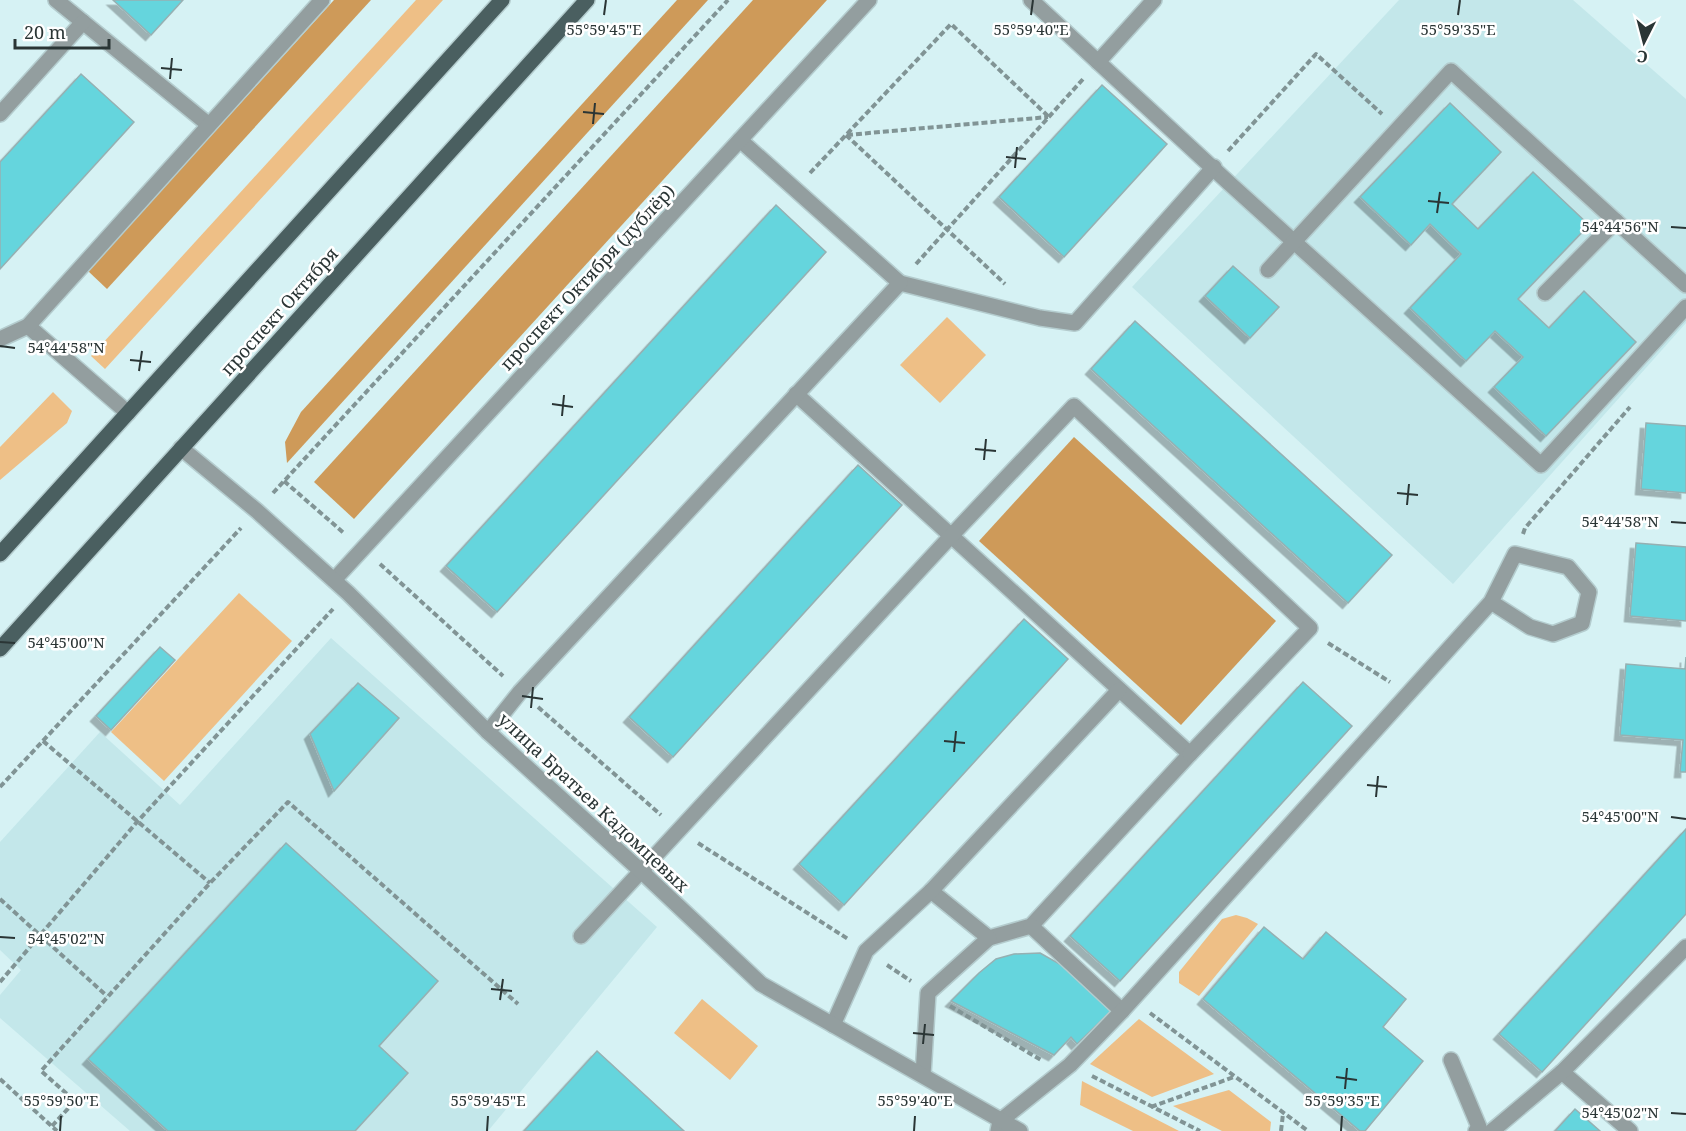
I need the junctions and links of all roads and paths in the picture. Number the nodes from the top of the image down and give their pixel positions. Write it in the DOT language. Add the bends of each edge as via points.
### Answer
graph roads {
  1 [pos="322,0"];
  2 [pos="502,0"];
  3 [pos="587,0"];
  4 [pos="728,0"];
  5 [pos="869,0"];
  6 [pos="1031,0"];
  7 [pos="1154,0"];
  8 [pos="59,1"];
  9 [pos="83,22"];
  10 [pos="1098,62"];
  11 [pos="0,114"];
  12 [pos="1049,117"];
  13 [pos="209,125"];
  14 [pos="1399,128"];
  15 [pos="846,135"];
  16 [pos="740,140"];
  17 [pos="1214,167"];
  18 [pos="795,189"];
  19 [pos="1616,221"];
  20 [pos="947,230"];
  21 [pos="1296,241"];
  22 [pos="1268,270"];
  23 [pos="900,283"];
  24 [pos="1686,285"];
  25 [pos="1006,286"];
  26 [pos="1545,293"];
  27 [pos="1686,307"];
  28 [pos="28,326"];
  29 [pos="0,339"];
  30 [pos="796,394"];
  31 [pos="1632,405"];
  32 [pos="128,413"];
  33 [pos="181,448"];
  34 [pos="284,481"];
  35 [pos="257,511"];
  36 [pos="951,536"];
  37 [pos="363,549"];
  38 [pos="0,554"];
  39 [pos="1515,554"];
  40 [pos="334,580"];
  41 [pos="348,592"];
  42 [pos="1491,602"];
  43 [pos="1331,646"];
  44 [pos="0,649"];
  45 [pos="1384,676"];
  46 [pos="1119,690"];
  47 [pos="520,692"];
  48 [pos="488,732"];
  49 [pos="43,741"];
  50 [pos="1190,754"];
  51 [pos="0,787"];
  52 [pos="137,822"];
  53 [pos="679,830"];
  54 [pos="641,871"];
  55 [pos="210,883"];
  56 [pos="931,891"];
  57 [pos="0,899"];
  58 [pos="1031,926"];
  59 [pos="581,936"];
  60 [pos="40,937"];
  61 [pos="989,938"];
  62 [pos="1686,947"];
  63 [pos="866,951"];
  64 [pos="0,982"];
  65 [pos="928,993"];
  66 [pos="107,996"];
  67 [pos="518,1004"];
  68 [pos="1127,1006"];
  69 [pos="833,1025"];
  70 [pos="1451,1060"];
  71 [pos="1070,1065"];
  72 [pos="1562,1072"];
  73 [pos="923,1075"];
  74 [pos="1235,1077"];
  75 [pos="0,1079"];
  76 [pos="1151,1107"];
  77 [pos="1284,1113"];
  78 [pos="52,1126"];
  79 [pos="999,1126"];
  80 [pos="57,1131"];
  81 [pos="1020,1131"];
  82 [pos="1200,1131"];
  83 [pos="1281,1131"];
  84 [pos="1308,1131"];
  85 [pos="1476,1131"];
  86 [pos="1492,1131"];
  87 [pos="1630,1131"];
  1 -- 13 [label="street"];
  2 -- 32 [label="main road"];
  3 -- 33 [label="main road, проспект Октября"];
  4 -- 34 [label="path"];
  5 -- 16 [label="street, проспект Октября (дублёр)"];
  6 -- 10 [label="street"];
  7 -- 10 [label="street"];
  8 -- 9 [label="street"];
  9 -- 11 [label="street"];
  9 -- 13 [label="street"];
  10 -- 12 [label="path"];
  10 -- 17 [label="street"];
  12 -- 15 [label="path"];
  12 -- 15 [label="path" via="951,24"];
  12 -- 20 [label="path"];
  13 -- 28 [label="street"];
  14 -- 17 [label="path" via="1316,54"];
  14 -- 19 [label="street" via="1451,71"];
  14 -- 21 [label="street"];
  15 -- 18 [label="path"];
  15 -- 20 [label="path"];
  16 -- 18 [label="street"];
  16 -- 37 [label="street, проспект Октября (дублёр)"];
  17 -- 21 [label="street"];
  17 -- 23 [label="street" via="1075,323"];
  18 -- 23 [label="street"];
  19 -- 24 [label="street"];
  19 -- 26 [label="street"];
  20 -- 23 [label="path"];
  20 -- 25 [label="path"];
  21 -- 22 [label="street"];
  21 -- 27 [label="street" via="1541,465"];
  23 -- 30 [label="street"];
  28 -- 29 [label="street"];
  28 -- 32 [label="street"];
  30 -- 36 [label="street"];
  30 -- 47 [label="street"];
  31 -- 39 [label="path" via="1526,528"];
  32 -- 38 [label="main road"];
  33 -- 35 [label="street, улица Братьев Кадомцевых"];
  33 -- 44 [label="main road, проспект Октября"];
  34 -- 35 [label="path"];
  34 -- 37 [label="path"];
  35 -- 40 [label="street, улица Братьев Кадомцевых"];
  35 -- 49 [label="path"];
  36 -- 46 [label="street"];
  36 -- 50 [label="street" via="1074,406 1310,628"];
  36 -- 53 [label="street"];
  37 -- 40 [label="street, проспект Октября (дублёр)"];
  37 -- 47 [label="path"];
  39 -- 42 [label="street"];
  39 -- 42 [label="street" via="1568,567 1589,592 1582,623 1552,634 1530,627"];
  40 -- 41 [label="street, улица Братьев Кадомцевых"];
  41 -- 48 [label="street, улица Братьев Кадомцевых"];
  41 -- 52 [label="path"];
  42 -- 68 [label="street"];
  43 -- 45 [label="path"];
  46 -- 50 [label="street"];
  46 -- 56 [label="street"];
  47 -- 48 [label="street"];
  47 -- 53 [label="path"];
  48 -- 54 [label="street, улица Братьев Кадомцевых"];
  49 -- 51 [label="path"];
  49 -- 52 [label="path"];
  50 -- 58 [label="street"];
  52 -- 55 [label="path"];
  52 -- 60 [label="path"];
  53 -- 54 [label="street"];
  53 -- 63 [label="path"];
  54 -- 59 [label="street"];
  54 -- 69 [label="street, улица Братьев Кадомцевых" via="761,984"];
  55 -- 66 [label="path"];
  55 -- 67 [label="path" via="288,802"];
  56 -- 61 [label="street"];
  56 -- 63 [label="street"];
  57 -- 60 [label="path"];
  58 -- 61 [label="street"];
  58 -- 68 [label="street"];
  60 -- 64 [label="path"];
  60 -- 66 [label="path"];
  61 -- 65 [label="street"];
  62 -- 72 [label="street"];
  63 -- 65 [label="path"];
  63 -- 69 [label="street"];
  65 -- 71 [label="path" via="1053,1067"];
  65 -- 73 [label="street"];
  66 -- 78 [label="path" via="41,1071 75,1101"];
  68 -- 71 [label="street"];
  68 -- 74 [label="path"];
  69 -- 73 [label="street, улица Братьев Кадомцевых"];
  70 -- 85 [label="street" via="1479,1127"];
  71 -- 76 [label="path"];
  71 -- 79 [label="street"];
  72 -- 86 [label="street"];
  72 -- 87 [label="street"];
  73 -- 79 [label="street, улица Братьев Кадомцевых"];
  74 -- 76 [label="path"];
  74 -- 77 [label="path"];
  75 -- 78 [label="path"];
  76 -- 82 [label="path"];
  77 -- 83 [label="path"];
  77 -- 84 [label="path"];
  78 -- 80 [label="path"];
  79 -- 81 [label="street, улица Братьев Кадомцевых"];
}
